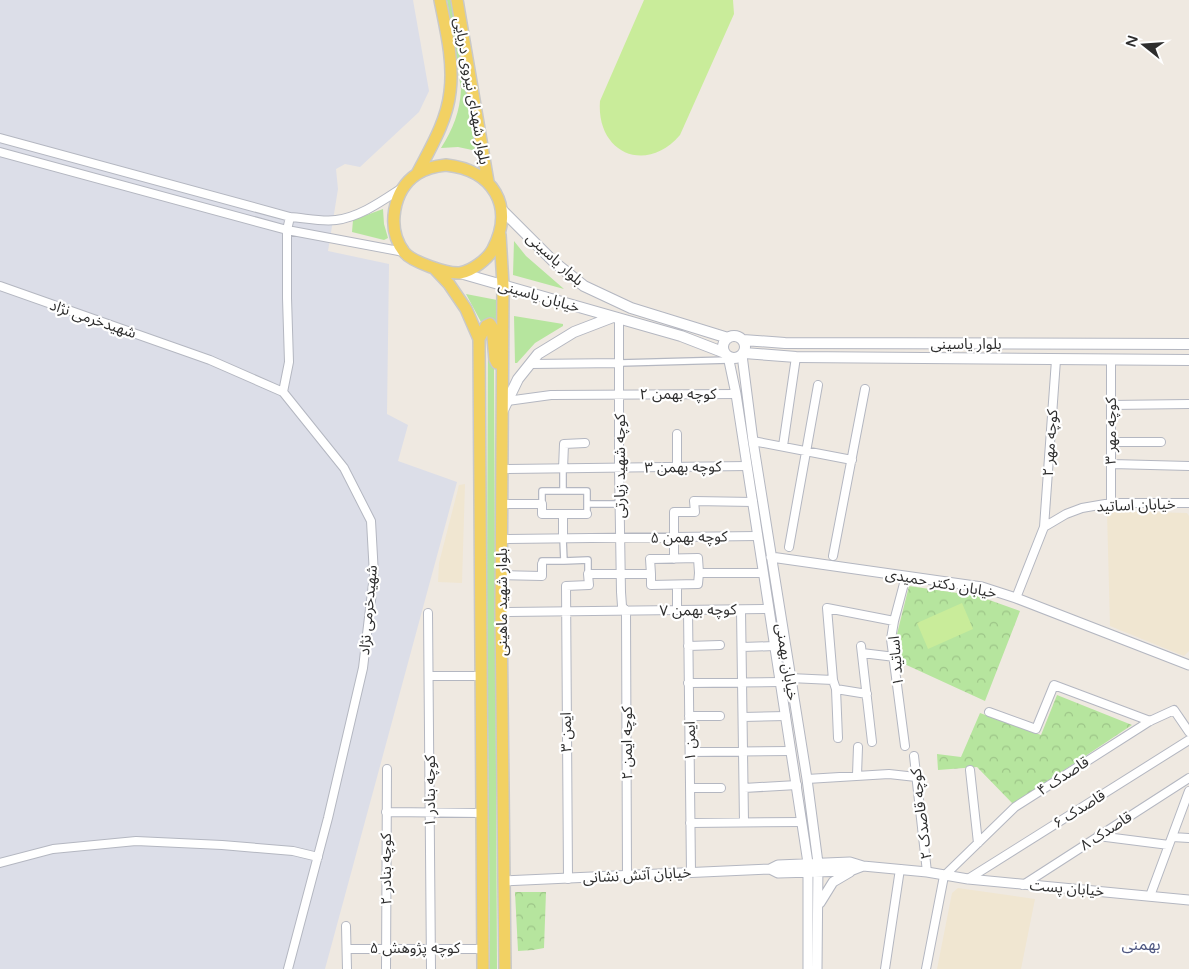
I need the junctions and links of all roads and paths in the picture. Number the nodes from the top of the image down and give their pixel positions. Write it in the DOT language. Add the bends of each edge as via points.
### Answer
graph roads {
  1 [pos="440,0"];
  2 [pos="457,0"];
  3 [pos="0,138"];
  4 [pos="0,152"];
  5 [pos="417,174"];
  6 [pos="488,182"];
  7 [pos="404,186"];
  8 [pos="501,209"];
  9 [pos="290,217"];
  10 [pos="288,230"];
  11 [pos="500,236"];
  12 [pos="404,252"];
  13 [pos="434,268"];
  14 [pos="460,273"];
  15 [pos="503,285"];
  16 [pos="0,286"];
  17 [pos="616,318"];
  18 [pos="728,338"];
  19 [pos="479,339"];
  20 [pos="743,340"];
  21 [pos="1189,344"];
  22 [pos="743,354"];
  23 [pos="727,356"];
  24 [pos="796,357"];
  25 [pos="1056,360"];
  26 [pos="1111,360"];
  27 [pos="1189,360"];
  28 [pos="620,363"];
  29 [pos="530,364"];
  30 [pos="502,371"];
  31 [pos="818,385"];
  32 [pos="865,389"];
  33 [pos="283,392"];
  34 [pos="620,394"];
  35 [pos="736,394"];
  36 [pos="1189,404"];
  37 [pos="1111,405"];
  38 [pos="505,406"];
  39 [pos="677,434"];
  40 [pos="753,441"];
  41 [pos="1112,442"];
  42 [pos="1161,442"];
  43 [pos="585,443"];
  44 [pos="783,446"];
  45 [pos="806,451"];
  46 [pos="852,460"];
  47 [pos="1112,464"];
  48 [pos="747,466"];
  49 [pos="1189,466"];
  50 [pos="677,467"];
  51 [pos="618,468"];
  52 [pos="502,469"];
  53 [pos="564,469"];
  54 [pos="564,491"];
  55 [pos="752,502"];
  56 [pos="1111,503"];
  57 [pos="1189,503"];
  58 [pos="502,504"];
  59 [pos="542,504"];
  60 [pos="587,504"];
  61 [pos="620,504"];
  62 [pos="563,514"];
  63 [pos="587,514"];
  64 [pos="1044,527"];
  65 [pos="757,536"];
  66 [pos="563,538"];
  67 [pos="620,538"];
  68 [pos="674,538"];
  69 [pos="502,539"];
  70 [pos="789,547"];
  71 [pos="833,556"];
  72 [pos="771,557"];
  73 [pos="674,559"];
  74 [pos="564,560"];
  75 [pos="542,564"];
  76 [pos="699,573"];
  77 [pos="763,573"];
  78 [pos="588,574"];
  79 [pos="621,574"];
  80 [pos="651,574"];
  81 [pos="502,575"];
  82 [pos="906,576"];
  83 [pos="677,585"];
  84 [pos="1016,598"];
  85 [pos="769,609"];
  86 [pos="677,610"];
  87 [pos="688,610"];
  88 [pos="741,610"];
  89 [pos="626,611"];
  90 [pos="501,612"];
  91 [pos="565,612"];
  92 [pos="428,613"];
  93 [pos="894,621"];
  94 [pos="720,645"];
  95 [pos="688,646"];
  96 [pos="775,646"];
  97 [pos="742,647"];
  98 [pos="894,657"];
  99 [pos="1189,665"];
  100 [pos="429,676"];
  101 [pos="480,676"];
  102 [pos="790,678"];
  103 [pos="833,680"];
  104 [pos="780,682"];
  105 [pos="688,683"];
  106 [pos="743,683"];
  107 [pos="836,689"];
  108 [pos="867,694"];
  109 [pos="989,712"];
  110 [pos="689,716"];
  111 [pos="720,716"];
  112 [pos="786,716"];
  113 [pos="743,717"];
  114 [pos="1150,721"];
  115 [pos="1189,732"];
  116 [pos="838,738"];
  117 [pos="1189,740"];
  118 [pos="872,742"];
  119 [pos="905,746"];
  120 [pos="858,747"];
  121 [pos="791,751"];
  122 [pos="690,752"];
  123 [pos="744,752"];
  124 [pos="914,756"];
  125 [pos="387,769"];
  126 [pos="970,770"];
  127 [pos="857,775"];
  128 [pos="916,777"];
  129 [pos="1189,778"];
  130 [pos="807,779"];
  131 [pos="797,786"];
  132 [pos="690,788"];
  133 [pos="721,788"];
  134 [pos="744,788"];
  135 [pos="1189,791"];
  136 [pos="386,812"];
  137 [pos="430,812"];
  138 [pos="482,813"];
  139 [pos="744,822"];
  140 [pos="802,822"];
  141 [pos="690,823"];
  142 [pos="1098,836"];
  143 [pos="1189,838"];
  144 [pos="1170,841"];
  145 [pos="978,843"];
  146 [pos="318,857"];
  147 [pos="0,863"];
  148 [pos="863,866"];
  149 [pos="819,867"];
  150 [pos="809,868"];
  151 [pos="900,869"];
  152 [pos="850,871"];
  153 [pos="691,872"];
  154 [pos="927,872"];
  155 [pos="627,876"];
  156 [pos="944,876"];
  157 [pos="568,879"];
  158 [pos="968,879"];
  159 [pos="505,881"];
  160 [pos="1023,884"];
  161 [pos="1150,896"];
  162 [pos="1189,900"];
  163 [pos="818,906"];
  164 [pos="346,926"];
  165 [pos="386,948"];
  166 [pos="431,948"];
  167 [pos="347,949"];
  168 [pos="483,949"];
  169 [pos="288,969"];
  170 [pos="347,969"];
  171 [pos="386,969"];
  172 [pos="431,969"];
  173 [pos="483,969"];
  174 [pos="504,969"];
  175 [pos="808,969"];
  176 [pos="817,969"];
  177 [pos="885,969"];
  178 [pos="926,969"];
  1 -- 5 [label="main road, بلوار شهدای نیروی دریایی" via="452,71 450,94 442,120"];
  2 -- 6 [label="main road, بلوار شهدای نیروی دریایی"];
  3 -- 9 [label="street"];
  4 -- 10 [label="street"];
  5 -- 6 [label="main road" via="431,167 461,166"];
  5 -- 7 [label="main road"];
  6 -- 8 [label="main road"];
  7 -- 9 [label="street" via="349,218 334,221"];
  7 -- 12 [label="main road" via="396,202 393,219 396,237"];
  8 -- 11 [label="main road"];
  8 -- 18 [label="main road, بلوار یاسینی" via="554,262 584,286 631,308"];
  9 -- 10 [label="street"];
  10 -- 12 [label="street"];
  10 -- 33 [label="street" via="289,362"];
  11 -- 14 [label="main road" via="491,252 477,265"];
  11 -- 15 [label="main road, بلوار شهید ماهینی"];
  12 -- 13 [label="main road"];
  13 -- 14 [label="main road"];
  13 -- 19 [label="main road, بلوار شهید ماهینی" via="450,284 466,309"];
  14 -- 15 [label="main road, خیابان یاسینی"];
  15 -- 17 [label="main road, خیابان یاسینی"];
  15 -- 30 [label="main road, بلوار شهید ماهینی"];
  16 -- 33 [label="street, شهیدخرمی نژاد" via="210,360"];
  17 -- 23 [label="main road" via="681,336"];
  17 -- 28 [label="street, کوچه شهید زیارتی"];
  17 -- 29 [label="main road" via="574,332 538,354"];
  18 -- 20 [label="main road" via="734,336"];
  18 -- 23 [label="main road" via="723,347"];
  19 -- 30 [label="main road" via="490,324 495,359"];
  19 -- 101 [label="main road, بلوار شهید ماهینی"];
  20 -- 21 [label="main road, بلوار یاسینی" via="785,343"];
  20 -- 22 [label="main road"];
  22 -- 23 [label="main road" via="735,358"];
  22 -- 24 [label="main road, بلوار یاسینی"];
  22 -- 40 [label="street, خیابان بهمنی"];
  23 -- 28 [label="street"];
  23 -- 35 [label="street, خیابان بهمنی"];
  24 -- 25 [label="main road, بلوار یاسینی"];
  24 -- 44 [label="street"];
  25 -- 26 [label="main road, بلوار یاسینی"];
  25 -- 64 [label="street, کوچه مهر ۲"];
  26 -- 27 [label="main road, بلوار یاسینی"];
  26 -- 37 [label="street, کوچه مهر ۳"];
  28 -- 29 [label="street"];
  28 -- 34 [label="street, کوچه شهید زیارتی"];
  29 -- 38 [label="main road" via="518,379"];
  30 -- 38 [label="main road, بلوار شهید ماهینی"];
  31 -- 45 [label="street"];
  32 -- 46 [label="street"];
  33 -- 146 [label="street, شهیدخرمی نژاد" via="344,468 371,521 374,575 363,668"];
  34 -- 35 [label="street, کوچه بهمن ۲"];
  34 -- 38 [label="street, کوچه بهمن ۲" via="551,395"];
  34 -- 51 [label="street, کوچه شهید زیارتی"];
  35 -- 48 [label="street, خیابان بهمنی"];
  36 -- 37 [label="street"];
  37 -- 41 [label="street, کوچه مهر ۳"];
  38 -- 52 [label="main road, بلوار شهید ماهینی"];
  39 -- 50 [label="street"];
  40 -- 44 [label="street"];
  40 -- 72 [label="street, خیابان بهمنی"];
  41 -- 42 [label="street"];
  41 -- 47 [label="street, کوچه مهر ۳"];
  43 -- 53 [label="street" via="564,444"];
  44 -- 45 [label="street"];
  45 -- 46 [label="street"];
  45 -- 70 [label="street"];
  46 -- 71 [label="street"];
  47 -- 49 [label="street"];
  47 -- 56 [label="street, کوچه مهر ۳"];
  48 -- 50 [label="street, کوچه بهمن ۳"];
  48 -- 55 [label="street, خیابان بهمنی"];
  50 -- 51 [label="street, کوچه بهمن ۳"];
  51 -- 53 [label="street, کوچه بهمن ۳"];
  51 -- 61 [label="street, کوچه شهید زیارتی"];
  52 -- 53 [label="street, کوچه بهمن ۳"];
  52 -- 58 [label="main road, بلوار شهید ماهینی"];
  53 -- 54 [label="street"];
  54 -- 59 [label="street" via="542,491"];
  54 -- 60 [label="street" via="587,491"];
  55 -- 65 [label="street, خیابان بهمنی"];
  55 -- 68 [label="street" via="694,501 695,512 674,512"];
  56 -- 57 [label="street, خیابان اساتید"];
  56 -- 64 [label="street, خیابان اساتید" via="1082,508"];
  58 -- 59 [label="street"];
  58 -- 69 [label="main road, بلوار شهید ماهینی"];
  59 -- 62 [label="street" via="542,514"];
  60 -- 61 [label="street"];
  60 -- 63 [label="street"];
  61 -- 67 [label="street, کوچه شهید زیارتی"];
  62 -- 63 [label="street"];
  62 -- 66 [label="street"];
  64 -- 84 [label="street"];
  65 -- 68 [label="street, کوچه بهمن ۵"];
  65 -- 77 [label="street, خیابان بهمنی"];
  66 -- 67 [label="street, کوچه بهمن ۵"];
  66 -- 69 [label="street, کوچه بهمن ۵"];
  66 -- 74 [label="street"];
  67 -- 68 [label="street, کوچه بهمن ۵"];
  67 -- 79 [label="street, کوچه شهید زیارتی"];
  68 -- 73 [label="street"];
  69 -- 81 [label="main road, بلوار شهید ماهینی"];
  72 -- 82 [label="street, خیابان دکتر حمیدی"];
  72 -- 102 [label="street, خیابان بهمنی"];
  73 -- 76 [label="street" via="698,558"];
  73 -- 80 [label="street" via="650,559"];
  74 -- 75 [label="street" via="542,561"];
  74 -- 78 [label="street" via="588,560"];
  75 -- 81 [label="street" via="542,576"];
  76 -- 77 [label="street"];
  76 -- 83 [label="street" via="698,584"];
  77 -- 85 [label="street, خیابان بهمنی"];
  78 -- 79 [label="street"];
  78 -- 91 [label="street, ایمن ۳" via="588,585 566,586"];
  79 -- 80 [label="street"];
  79 -- 89 [label="street, کوچه شهید زیارتی" via="622,606"];
  80 -- 83 [label="street" via="651,585"];
  81 -- 90 [label="main road, بلوار شهید ماهینی"];
  82 -- 84 [label="street, خیابان دکتر حمیدی" via="982,588"];
  82 -- 93 [label="street, اساتید ۱"];
  83 -- 86 [label="street"];
  84 -- 99 [label="street, خیابان دکتر حمیدی"];
  85 -- 88 [label="street, کوچه بهمن ۷"];
  85 -- 96 [label="street, خیابان بهمنی"];
  86 -- 87 [label="street, کوچه بهمن ۷"];
  86 -- 89 [label="street, کوچه بهمن ۷"];
  87 -- 88 [label="street, کوچه بهمن ۷"];
  87 -- 95 [label="street, ایمن ۱"];
  88 -- 97 [label="street"];
  89 -- 91 [label="street, کوچه بهمن ۷"];
  89 -- 155 [label="street, کوچه ایمن ۲"];
  90 -- 91 [label="street, کوچه بهمن ۷"];
  90 -- 159 [label="main road, بلوار شهید ماهینی"];
  91 -- 157 [label="street, ایمن ۳"];
  92 -- 100 [label="street, کوچه بنادر ۱"];
  93 -- 98 [label="street, اساتید ۱" via="891,639"];
  93 -- 103 [label="street" via="827,608"];
  94 -- 95 [label="street"];
  95 -- 105 [label="street, ایمن ۱"];
  96 -- 97 [label="street"];
  96 -- 104 [label="street, خیابان بهمنی"];
  97 -- 106 [label="street"];
  98 -- 108 [label="street" via="862,650"];
  98 -- 119 [label="street, اساتید ۱"];
  100 -- 101 [label="street"];
  100 -- 137 [label="street, کوچه بنادر ۱"];
  101 -- 138 [label="main road, بلوار شهید ماهینی"];
  102 -- 103 [label="street"];
  102 -- 130 [label="street, خیابان بهمنی"];
  103 -- 107 [label="street"];
  104 -- 106 [label="street"];
  104 -- 112 [label="street, خیابان بهمنی"];
  105 -- 106 [label="street"];
  105 -- 110 [label="street, ایمن ۱"];
  106 -- 113 [label="street"];
  107 -- 108 [label="street"];
  107 -- 116 [label="street"];
  108 -- 118 [label="street"];
  109 -- 114 [label="street" via="1036,729 1054,685"];
  110 -- 111 [label="street"];
  110 -- 122 [label="street, ایمن ۱"];
  112 -- 113 [label="street"];
  112 -- 121 [label="street, خیابان بهمنی"];
  113 -- 123 [label="street"];
  114 -- 115 [label="street, قاصدک ۴" via="1174,710"];
  114 -- 145 [label="street, قاصدک ۴" via="1015,807"];
  117 -- 158 [label="street, قاصدک ۶"];
  120 -- 127 [label="street"];
  121 -- 123 [label="street"];
  121 -- 131 [label="street, خیابان بهمنی"];
  122 -- 123 [label="street"];
  122 -- 132 [label="street, ایمن ۱"];
  123 -- 134 [label="street"];
  124 -- 128 [label="street, کوچه قاصدک ۲"];
  125 -- 136 [label="street, کوچه بنادر ۲"];
  126 -- 145 [label="street"];
  127 -- 128 [label="street"];
  127 -- 130 [label="street"];
  128 -- 154 [label="street, کوچه قاصدک ۲"];
  129 -- 142 [label="street, قاصدک ۸"];
  130 -- 149 [label="street, خیابان بهمنی"];
  131 -- 134 [label="street"];
  131 -- 140 [label="street, خیابان بهمنی"];
  132 -- 133 [label="street"];
  132 -- 141 [label="street, ایمن ۱"];
  134 -- 139 [label="street"];
  135 -- 144 [label="street"];
  136 -- 137 [label="street"];
  136 -- 165 [label="street, کوچه بنادر ۲"];
  137 -- 138 [label="street"];
  137 -- 166 [label="street, کوچه بنادر ۱"];
  138 -- 168 [label="main road, بلوار شهید ماهینی"];
  139 -- 140 [label="street"];
  139 -- 141 [label="street"];
  140 -- 150 [label="street, خیابان بهمنی"];
  141 -- 153 [label="street, ایمن ۱"];
  142 -- 144 [label="street"];
  142 -- 160 [label="street, قاصدک ۸"];
  143 -- 144 [label="street"];
  144 -- 161 [label="street"];
  145 -- 156 [label="street, قاصدک ۴"];
  146 -- 147 [label="street" via="293,851 136,841 53,849"];
  146 -- 169 [label="street, شهیدخرمی نژاد"];
  148 -- 149 [label="street" via="850,862"];
  148 -- 151 [label="street"];
  148 -- 152 [label="street"];
  149 -- 150 [label="street"];
  149 -- 152 [label="street"];
  149 -- 163 [label="street, خیابان بهمنی"];
  150 -- 153 [label="street, خیابان آتش نشانی" via="778,873 770,869"];
  150 -- 175 [label="street, خیابان بهمنی"];
  151 -- 154 [label="street"];
  151 -- 177 [label="street"];
  152 -- 163 [label="street" via="833,882"];
  153 -- 155 [label="street, خیابان آتش نشانی"];
  154 -- 156 [label="street, خیابان پست"];
  155 -- 157 [label="street, خیابان آتش نشانی"];
  156 -- 158 [label="street, خیابان پست"];
  156 -- 178 [label="street"];
  157 -- 159 [label="street, خیابان آتش نشانی"];
  158 -- 160 [label="street, خیابان پست"];
  159 -- 174 [label="main road, بلوار شهید ماهینی"];
  160 -- 161 [label="street, خیابان پست"];
  161 -- 162 [label="street, خیابان پست"];
  163 -- 176 [label="street, خیابان بهمنی"];
  164 -- 167 [label="street"];
  165 -- 166 [label="street, کوچه پژوهش ۵"];
  165 -- 167 [label="street, کوچه پژوهش ۵"];
  165 -- 171 [label="street, کوچه بنادر ۲"];
  166 -- 168 [label="street, کوچه پژوهش ۵"];
  166 -- 172 [label="street, کوچه بنادر ۱"];
  167 -- 170 [label="street"];
  168 -- 173 [label="main road, بلوار شهید ماهینی"];
}
